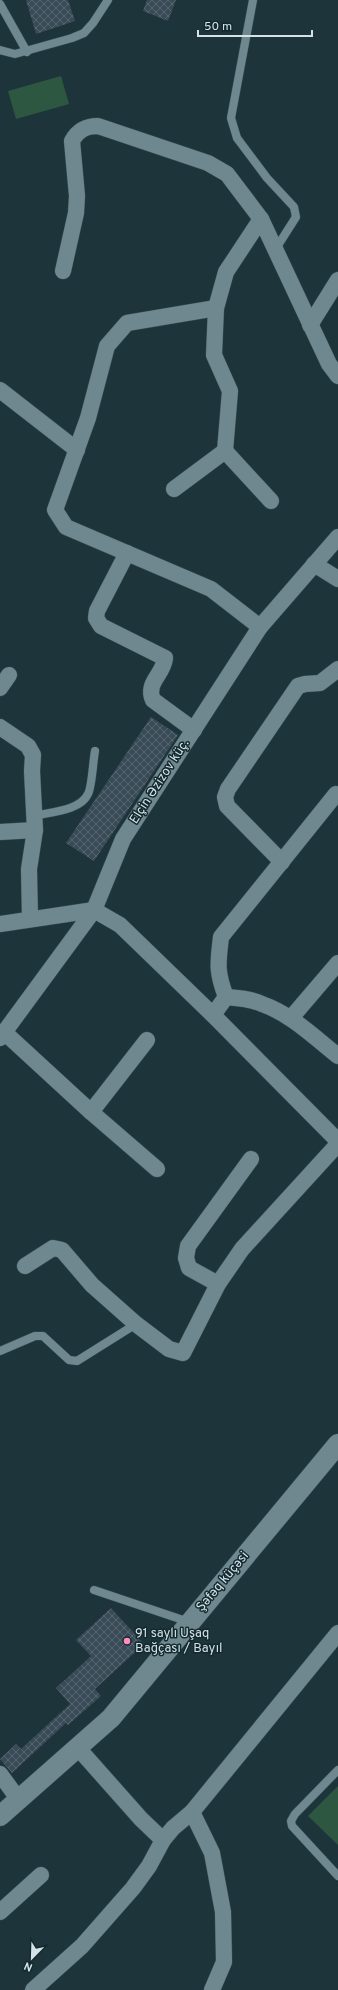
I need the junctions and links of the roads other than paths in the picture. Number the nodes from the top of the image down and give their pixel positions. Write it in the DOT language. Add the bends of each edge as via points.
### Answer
graph roads {
  1 [pos="108,0"];
  2 [pos="253,0"];
  3 [pos="0,4"];
  4 [pos="0,50"];
  5 [pos="27,52"];
  6 [pos="261,219"];
  7 [pos="275,250"];
  8 [pos="63,271"];
  9 [pos="338,280"];
  10 [pos="216,308"];
  11 [pos="310,325"];
  12 [pos="338,376"];
  13 [pos="0,390"];
  14 [pos="77,450"];
  15 [pos="225,451"];
  16 [pos="174,488"];
  17 [pos="271,501"];
  18 [pos="338,537"];
  19 [pos="127,553"];
  20 [pos="314,564"];
  21 [pos="338,579"];
  22 [pos="260,628"];
  23 [pos="338,669"];
  24 [pos="0,727"];
  25 [pos="194,730"];
  26 [pos="95,752"];
  27 [pos="336,794"];
  28 [pos="35,823"];
  29 [pos="0,832"];
  30 [pos="282,862"];
  31 [pos="94,910"];
  32 [pos="30,919"];
  33 [pos="0,924"];
  34 [pos="338,963"];
  35 [pos="226,997"];
  36 [pos="213,1015"];
  37 [pos="291,1018"];
  38 [pos="2,1035"];
  39 [pos="147,1040"];
  40 [pos="338,1056"];
  41 [pos="91,1112"];
  42 [pos="338,1142"];
  43 [pos="251,1159"];
  44 [pos="157,1169"];
  45 [pos="25,1266"];
  46 [pos="218,1284"];
  47 [pos="136,1324"];
  48 [pos="0,1351"];
  49 [pos="338,1444"];
  50 [pos="94,1590"];
  51 [pos="190,1622"];
  52 [pos="338,1633"];
  53 [pos="78,1748"];
  54 [pos="338,1770"];
  55 [pos="0,1774"];
  56 [pos="19,1800"];
  57 [pos="192,1812"];
  58 [pos="0,1816"];
  59 [pos="163,1840"];
  60 [pos="41,1876"];
  61 [pos="338,1876"];
  62 [pos="0,1912"];
  63 [pos="33,1990"];
  64 [pos="212,1990"];
  1 -- 5 [label="lane" via="84,32"];
  2 -- 7 [label="lane" via="231,118 237,138 267,178 294,207 296,217"];
  3 -- 5 [label="lane"];
  4 -- 5 [label="lane" via="15,54"];
  6 -- 7 [label="street"];
  6 -- 8 [label="street" via="227,174 208,163 98,126 90,126 82,129 72,142 76,213"];
  6 -- 10 [label="street" via="226,272"];
  7 -- 11 [label="street"];
  9 -- 11 [label="street"];
  10 -- 14 [label="street" via="126,323 107,346"];
  10 -- 15 [label="street" via="214,355 230,392"];
  11 -- 12 [label="street" via="329,364"];
  13 -- 14 [label="street"];
  14 -- 19 [label="street" via="55,510 66,527"];
  15 -- 16 [label="street"];
  15 -- 17 [label="street"];
  18 -- 20 [label="street, Elçin Əzizov küç."];
  19 -- 22 [label="street" via="211,589"];
  19 -- 25 [label="street" via="97,611 96,618 101,626 165,658 150,686 150,694 153,700"];
  20 -- 21 [label="street"];
  20 -- 22 [label="street, Elçin Əzizov küç."];
  22 -- 25 [label="street, Elçin Əzizov küç."];
  23 -- 30 [label="street" via="320,683 298,686 225,797 227,806"];
  24 -- 28 [label="street" via="28,746 33,754"];
  25 -- 31 [label="street, Elçin Əzizov küç." via="123,839"];
  26 -- 28 [label="lane" via="88,794 81,802"];
  27 -- 30 [label="street"];
  28 -- 29 [label="street"];
  28 -- 32 [label="street" via="29,869"];
  30 -- 35 [label="street" via="222,937 218,962 219,978"];
  31 -- 32 [label="street"];
  31 -- 36 [label="street" via="120,925"];
  31 -- 38 [label="street, Elçin Əzizov küç."];
  32 -- 33 [label="street"];
  34 -- 37 [label="street"];
  35 -- 36 [label="street"];
  35 -- 37 [label="street" via="263,1004"];
  36 -- 42 [label="street"];
  37 -- 40 [label="street"];
  38 -- 41 [label="street"];
  39 -- 41 [label="street"];
  41 -- 44 [label="street"];
  42 -- 46 [label="street" via="242,1249"];
  43 -- 46 [label="street" via="188,1246 186,1258 189,1268"];
  45 -- 47 [label="street" via="53,1248 62,1250 92,1285"];
  46 -- 47 [label="street" via="183,1353 169,1350"];
  47 -- 48 [label="lane" via="77,1361 69,1360 43,1336 35,1336"];
  49 -- 51 [label="street, Şəfəq küçəsi"];
  50 -- 51 [label="lane"];
  51 -- 53 [label="street, Şəfəq küçəsi" via="111,1718"];
  52 -- 57 [label="street"];
  53 -- 56 [label="street, Şəfəq küçəsi"];
  53 -- 59 [label="street"];
  54 -- 61 [label="lane" via="291,1821 292,1826"];
  55 -- 56 [label="street"];
  56 -- 58 [label="street, Şəfəq küçəsi"];
  57 -- 59 [label="street"];
  57 -- 64 [label="street" via="212,1853 223,1912 224,1962"];
  59 -- 63 [label="street" via="133,1888 82,1946"];
  60 -- 62 [label="street"];
}
